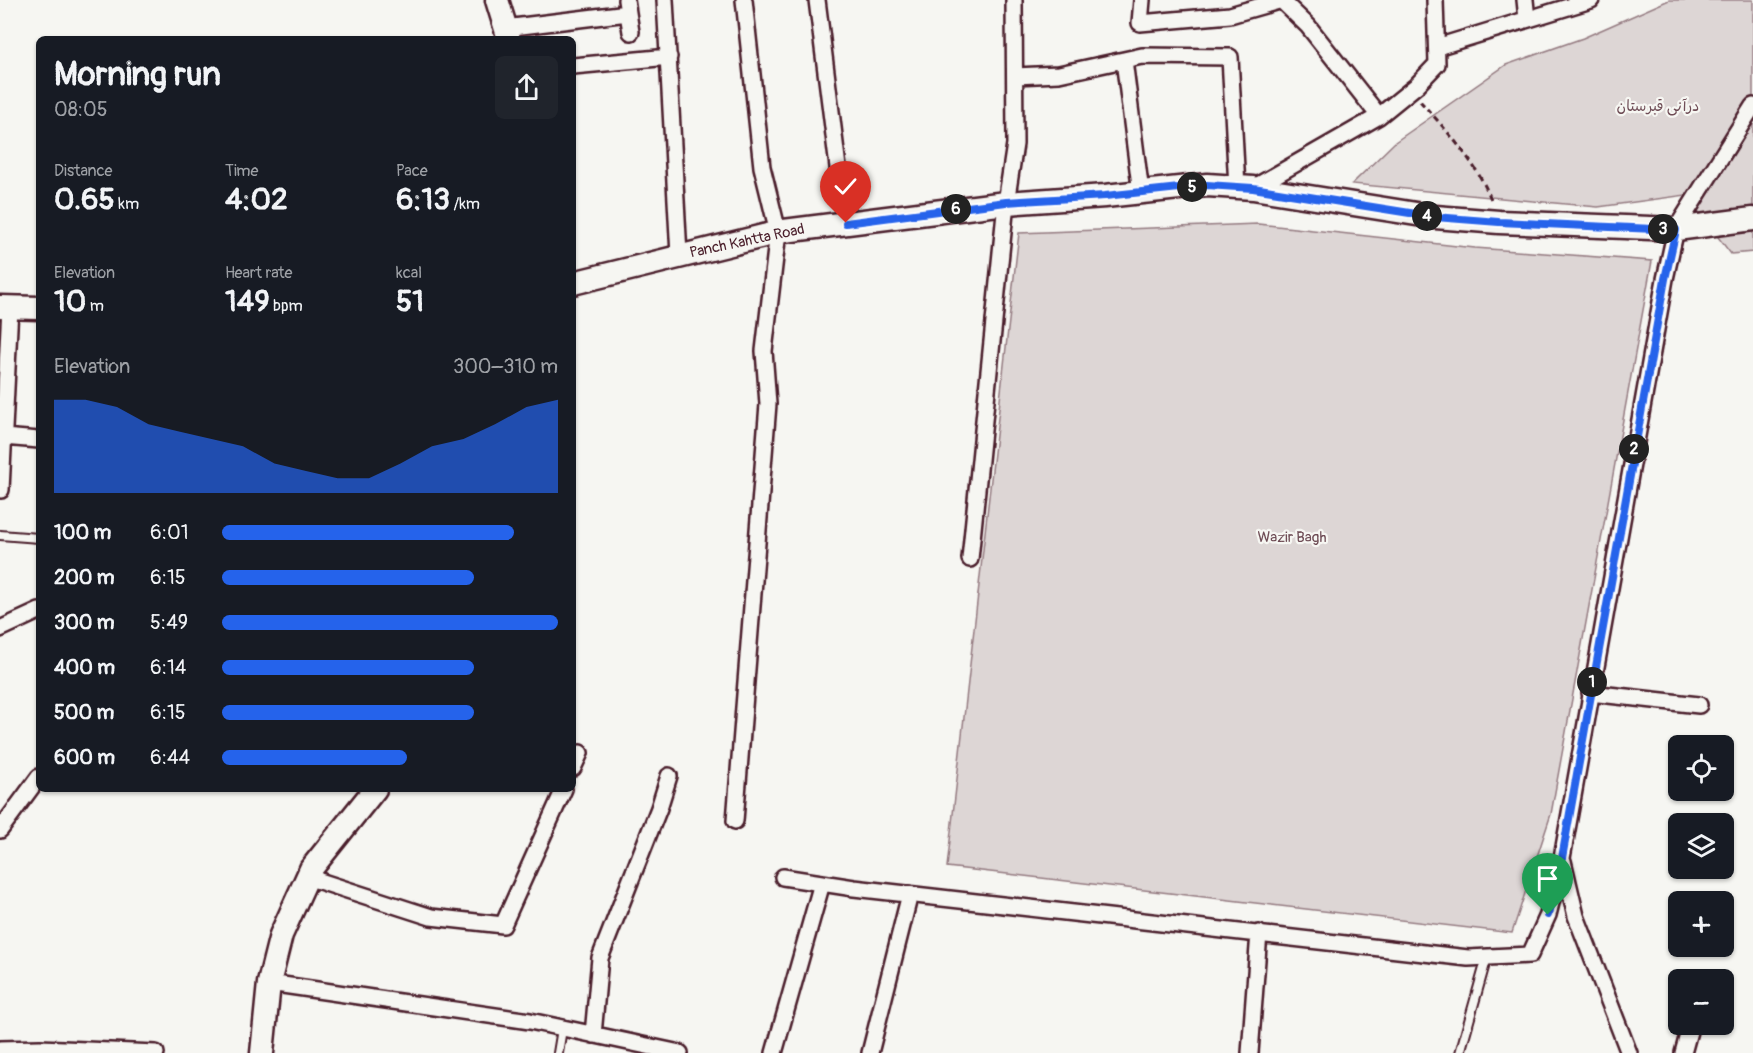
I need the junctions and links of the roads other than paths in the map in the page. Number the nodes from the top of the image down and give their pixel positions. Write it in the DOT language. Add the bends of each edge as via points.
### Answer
graph roads {
  1 [pos="497,0"];
  2 [pos="665,0"];
  3 [pos="744,0"];
  4 [pos="817,0"];
  5 [pos="1014,0"];
  6 [pos="1142,0"];
  7 [pos="1281,0"];
  8 [pos="1435,0"];
  9 [pos="1525,0"];
  10 [pos="1591,0"];
  11 [pos="627,6"];
  12 [pos="1527,19"];
  13 [pos="631,32"];
  14 [pos="507,33"];
  15 [pos="1437,47"];
  16 [pos="669,57"];
  17 [pos="1124,60"];
  18 [pos="576,66"];
  19 [pos="1015,76"];
  20 [pos="1753,106"];
  21 [pos="1379,116"];
  22 [pos="1245,188"];
  23 [pos="1141,193"];
  24 [pos="1006,202"];
  25 [pos="1753,219"];
  26 [pos="846,223"];
  27 [pos="1676,230"];
  28 [pos="778,232"];
  29 [pos="678,255"];
  30 [pos="576,282"];
  31 [pos="5,307"];
  32 [pos="36,308"];
  33 [pos="3,437"];
  34 [pos="36,440"];
  35 [pos="1,490"];
  36 [pos="0,535"];
  37 [pos="36,538"];
  38 [pos="970,559"];
  39 [pos="36,612"];
  40 [pos="0,629"];
  41 [pos="1590,693"];
  42 [pos="1699,705"];
  43 [pos="580,753"];
  44 [pos="576,762"];
  45 [pos="669,776"];
  46 [pos="36,781"];
  47 [pos="373,792"];
  48 [pos="563,792"];
  49 [pos="735,821"];
  50 [pos="0,830"];
  51 [pos="1562,858"];
  52 [pos="783,876"];
  53 [pos="307,877"];
  54 [pos="822,883"];
  55 [pos="910,894"];
  56 [pos="1259,933"];
  57 [pos="1487,957"];
  58 [pos="269,983"];
  59 [pos="562,1029"];
  60 [pos="593,1035"];
  61 [pos="1688,1035"];
  62 [pos="0,1049"];
  63 [pos="156,1053"];
  64 [pos="262,1053"];
  65 [pos="558,1053"];
  66 [pos="680,1053"];
  67 [pos="774,1053"];
  68 [pos="870,1053"];
  69 [pos="1250,1053"];
  70 [pos="1460,1053"];
  71 [pos="1629,1053"];
  72 [pos="1683,1053"];
  1 -- 14 [label="street"];
  2 -- 16 [label="street"];
  3 -- 28 [label="street" via="762,167"];
  4 -- 26 [label="street"];
  5 -- 19 [label="street"];
  6 -- 7 [label="street" via="1140,22 1230,15"];
  7 -- 21 [label="street" via="1308,26"];
  8 -- 15 [label="street"];
  9 -- 12 [label="street"];
  10 -- 12 [label="street"];
  11 -- 13 [label="street"];
  11 -- 14 [label="street"];
  12 -- 15 [label="street"];
  15 -- 21 [label="street" via="1437,64"];
  16 -- 18 [label="street"];
  16 -- 29 [label="street"];
  17 -- 19 [label="street" via="1059,74"];
  17 -- 22 [label="street" via="1142,56 1230,57"];
  17 -- 23 [label="street"];
  19 -- 24 [label="street" via="1015,144"];
  20 -- 27 [label="street"];
  21 -- 22 [label="street"];
  22 -- 23 [label="street, Panch Kahtta Road" via="1207,185"];
  22 -- 27 [label="street, Panch Kahtta Road" via="1435,217"];
  23 -- 24 [label="street, Panch Kahtta Road"];
  24 -- 26 [label="street, Panch Kahtta Road"];
  24 -- 38 [label="street"];
  25 -- 27 [label="street, Panch Kahtta Road"];
  26 -- 28 [label="street, Panch Kahtta Road"];
  27 -- 41 [label="street"];
  28 -- 29 [label="street, Panch Kahtta Road"];
  28 -- 49 [label="street" via="764,351 768,404"];
  29 -- 30 [label="street, Panch Kahtta Road"];
  31 -- 32 [label="street"];
  31 -- 33 [label="street"];
  33 -- 34 [label="street"];
  33 -- 35 [label="street"];
  36 -- 37 [label="lane"];
  39 -- 40 [label="street"];
  41 -- 42 [label="street"];
  41 -- 51 [label="street"];
  43 -- 44 [label="street"];
  45 -- 60 [label="street" via="600,958"];
  46 -- 50 [label="street"];
  47 -- 53 [label="street"];
  48 -- 53 [label="street" via="503,926 431,917"];
  51 -- 57 [label="street" via="1548,915 1530,954"];
  51 -- 71 [label="street" via="1576,916"];
  52 -- 54 [label="street"];
  53 -- 58 [label="street" via="281,935"];
  54 -- 55 [label="street"];
  54 -- 67 [label="street"];
  55 -- 56 [label="street"];
  55 -- 68 [label="street"];
  56 -- 57 [label="street"];
  56 -- 69 [label="street"];
  57 -- 70 [label="lane"];
  58 -- 59 [label="street"];
  58 -- 64 [label="street"];
  59 -- 60 [label="street"];
  59 -- 65 [label="lane"];
  60 -- 66 [label="street"];
  61 -- 72 [label="street"];
  62 -- 63 [label="street"];
}
